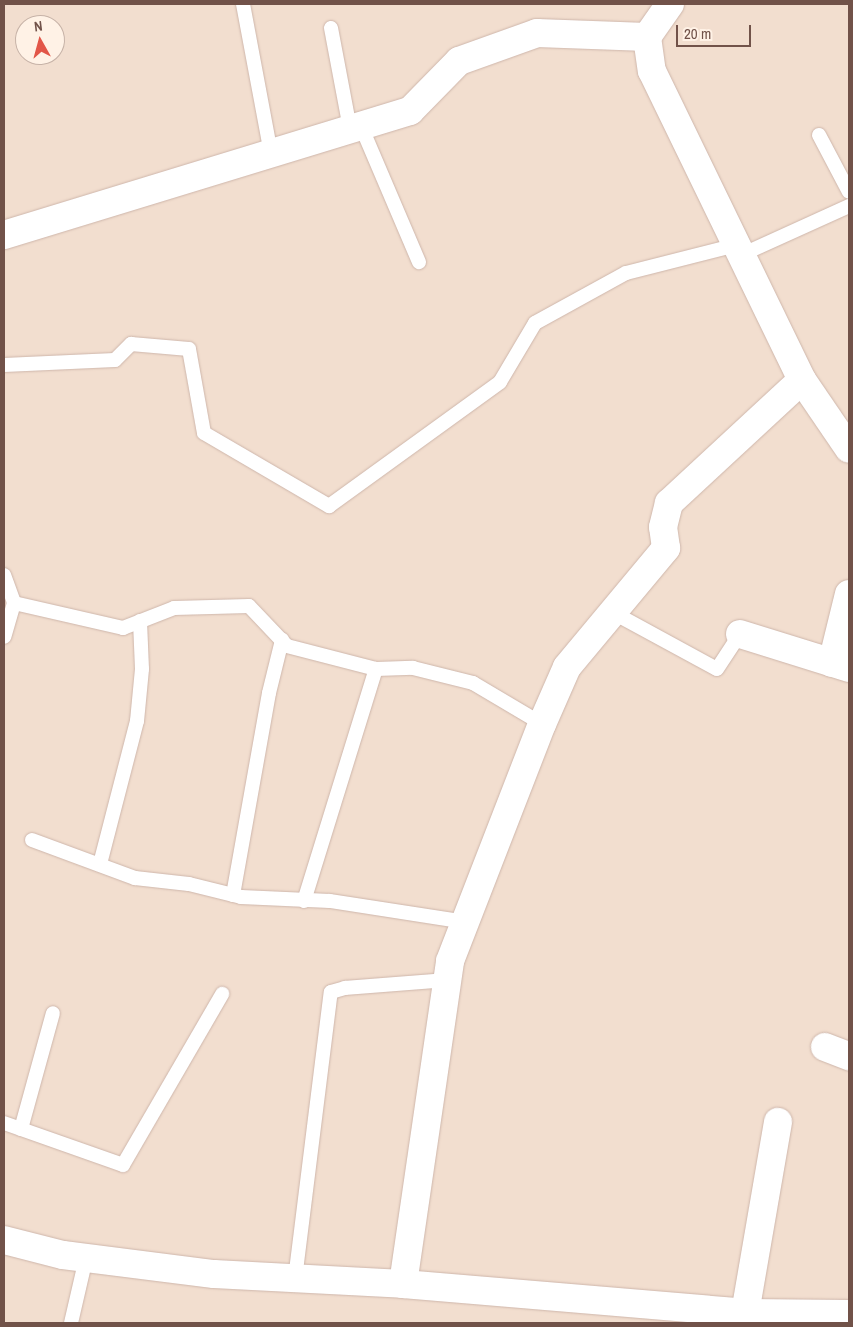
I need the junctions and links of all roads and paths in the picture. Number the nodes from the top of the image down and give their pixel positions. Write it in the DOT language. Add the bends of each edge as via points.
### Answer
graph roads {
  1 [pos="243,4"];
  2 [pos="670,4"];
  3 [pos="331,28"];
  4 [pos="647,37"];
  5 [pos="356,128"];
  6 [pos="819,135"];
  7 [pos="271,153"];
  8 [pos="849,192"];
  9 [pos="849,206"];
  10 [pos="4,235"];
  11 [pos="739,250"];
  12 [pos="419,262"];
  13 [pos="4,365"];
  14 [pos="802,380"];
  15 [pos="849,449"];
  16 [pos="4,575"];
  17 [pos="849,594"];
  18 [pos="14,602"];
  19 [pos="612,612"];
  20 [pos="140,621"];
  21 [pos="5,631"];
  22 [pos="740,634"];
  23 [pos="282,640"];
  24 [pos="840,666"];
  25 [pos="376,669"];
  26 [pos="542,724"];
  27 [pos="32,840"];
  28 [pos="100,864"];
  29 [pos="233,895"];
  30 [pos="304,900"];
  31 [pos="465,922"];
  32 [pos="447,980"];
  33 [pos="222,994"];
  34 [pos="53,1013"];
  35 [pos="778,1122"];
  36 [pos="4,1123"];
  37 [pos="21,1129"];
  38 [pos="4,1240"];
  39 [pos="86,1258"];
  40 [pos="295,1278"];
  41 [pos="403,1284"];
  42 [pos="745,1313"];
  43 [pos="835,1317"];
  44 [pos="71,1323"];
  1 -- 7 [label="lane"];
  2 -- 4 [label="street"];
  3 -- 5 [label="lane"];
  4 -- 5 [label="street" via="537,33 459,61 410,111"];
  4 -- 11 [label="street" via="652,71"];
  5 -- 7 [label="street"];
  5 -- 12 [label="lane"];
  6 -- 8 [label="lane"];
  7 -- 10 [label="street"];
  9 -- 11 [label="lane"];
  11 -- 13 [label="lane" via="626,273 535,323 500,382 329,506 204,433 189,349 132,344 115,360"];
  11 -- 14 [label="street"];
  14 -- 15 [label="street"];
  14 -- 19 [label="street" via="668,503 663,527 666,548"];
  16 -- 18 [label="lane"];
  17 -- 24 [label="street"];
  18 -- 20 [label="lane" via="123,628"];
  18 -- 21 [label="lane"];
  19 -- 22 [label="lane" via="716,669"];
  19 -- 26 [label="street" via="567,667"];
  20 -- 23 [label="lane" via="174,608 249,606"];
  20 -- 28 [label="lane" via="142,669 137,721"];
  22 -- 24 [label="street"];
  23 -- 25 [label="lane" via="287,646"];
  23 -- 29 [label="lane" via="269,693"];
  25 -- 26 [label="lane" via="413,668 473,683"];
  25 -- 30 [label="lane"];
  26 -- 31 [label="street"];
  27 -- 28 [label="lane"];
  28 -- 29 [label="lane" via="135,878 189,884"];
  29 -- 30 [label="lane"];
  30 -- 31 [label="lane"];
  31 -- 32 [label="street" via="450,961"];
  32 -- 40 [label="lane" via="345,988 331,992"];
  32 -- 41 [label="street"];
  33 -- 37 [label="lane" via="123,1165"];
  34 -- 37 [label="lane"];
  35 -- 42 [label="street"];
  36 -- 37 [label="lane"];
  38 -- 39 [label="street"];
  39 -- 40 [label="street" via="214,1274"];
  39 -- 44 [label="lane"];
  40 -- 41 [label="street"];
  41 -- 42 [label="street"];
  42 -- 43 [label="street"];
}
